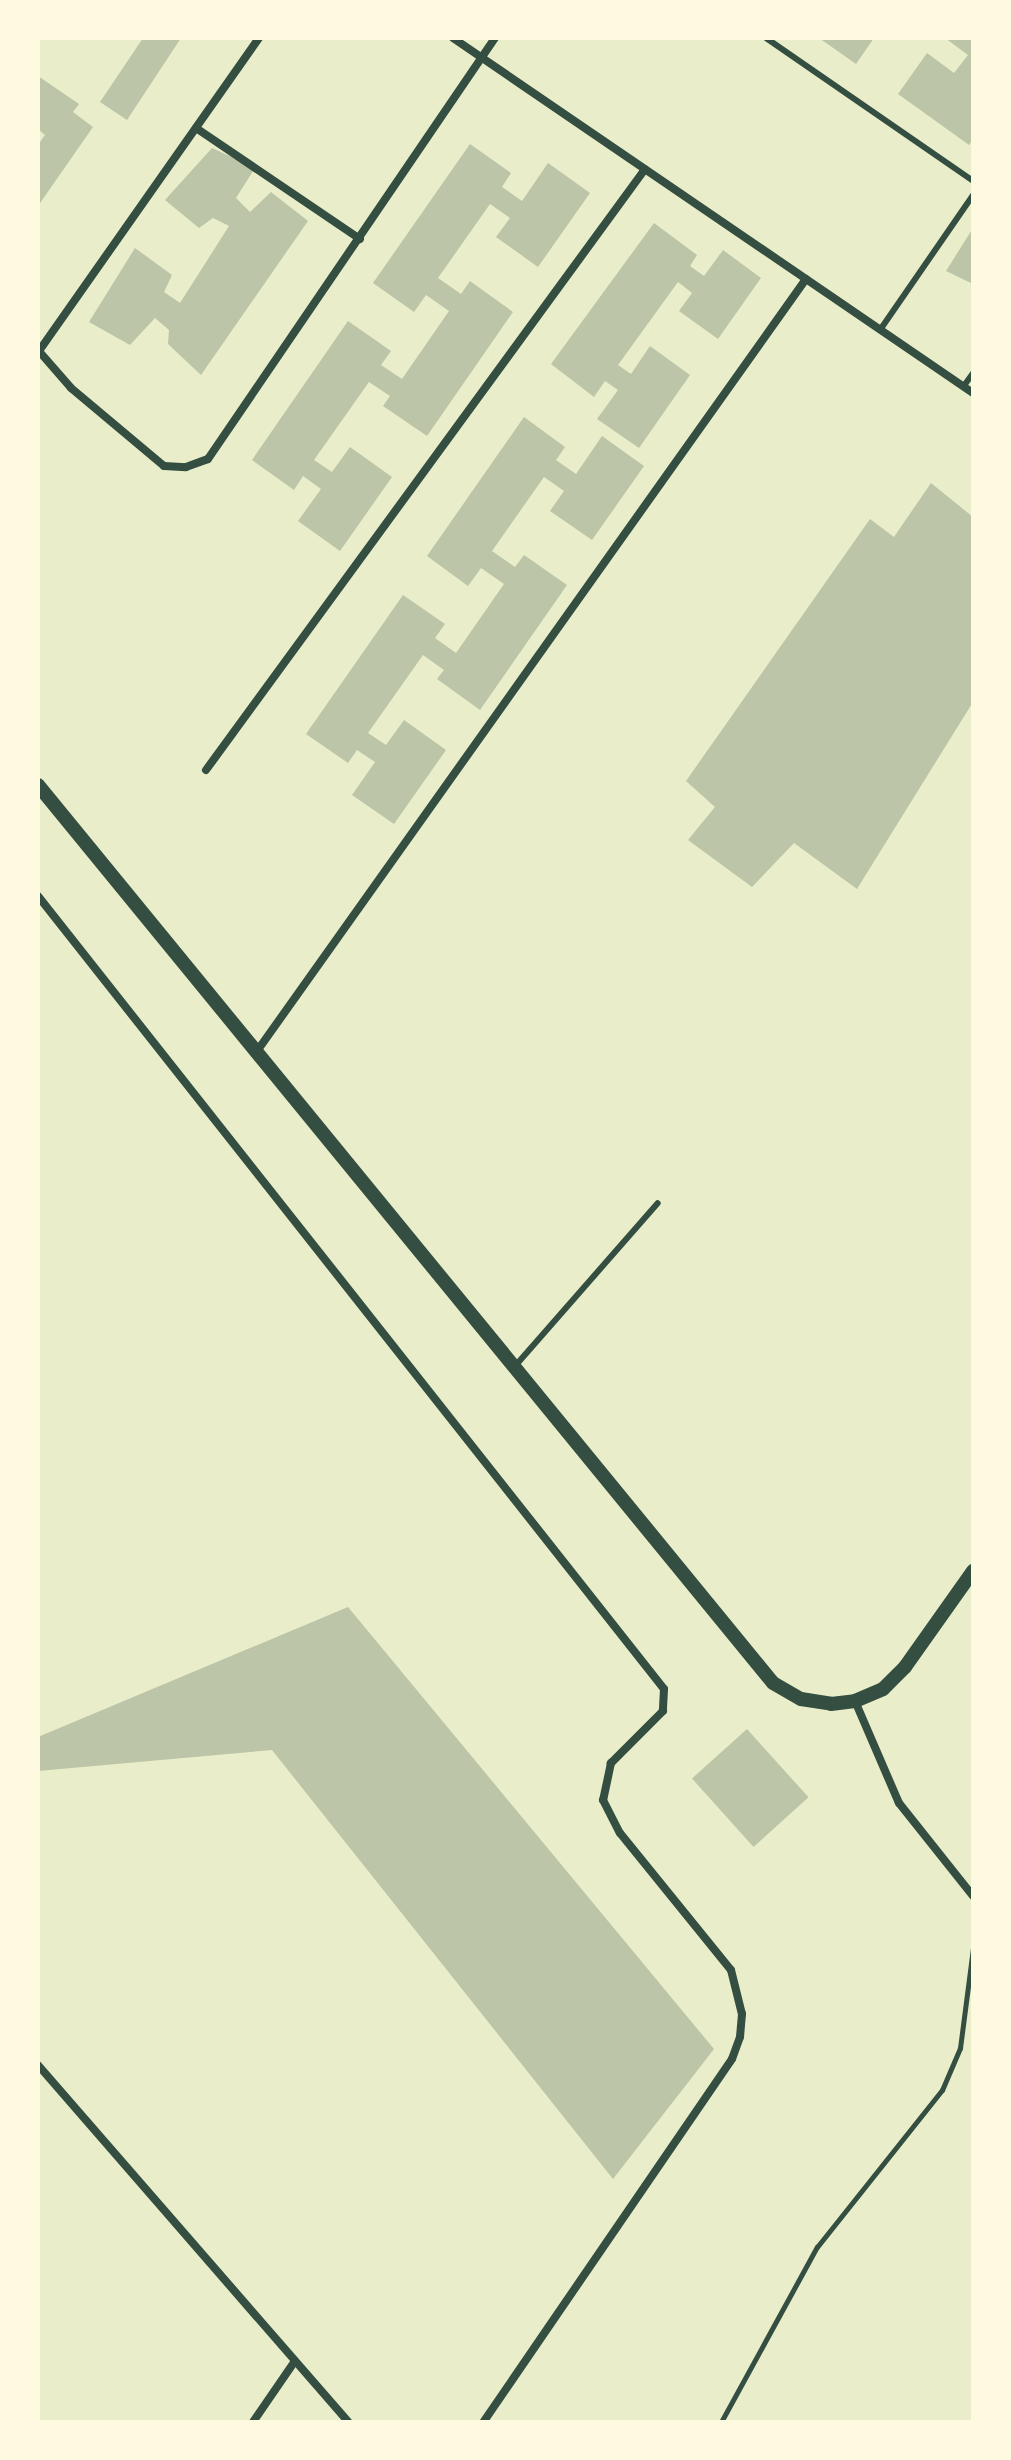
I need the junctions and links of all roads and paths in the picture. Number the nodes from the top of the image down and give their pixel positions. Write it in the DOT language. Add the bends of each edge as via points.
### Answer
graph roads {
  1 [pos="259,38"];
  2 [pos="453,38"];
  3 [pos="495,38"];
  4 [pos="766,38"];
  5 [pos="482,57"];
  6 [pos="196,128"];
  7 [pos="645,169"];
  8 [pos="973,181"];
  9 [pos="973,195"];
  10 [pos="360,239"];
  11 [pos="806,279"];
  12 [pos="880,330"];
  13 [pos="38,350"];
  14 [pos="973,373"];
  15 [pos="963,387"];
  16 [pos="973,393"];
  17 [pos="206,770"];
  18 [pos="38,785"];
  19 [pos="38,896"];
  20 [pos="255,1055"];
  21 [pos="658,1203"];
  22 [pos="514,1368"];
  23 [pos="973,1571"];
  24 [pos="855,1701"];
  25 [pos="973,1896"];
  26 [pos="973,1948"];
  27 [pos="38,2065"];
  28 [pos="295,2361"];
  29 [pos="253,2422"];
  30 [pos="348,2422"];
  31 [pos="483,2422"];
  32 [pos="721,2422"];
  1 -- 6 [label="street"];
  2 -- 5 [label="street"];
  3 -- 5 [label="street"];
  4 -- 8 [label="lane"];
  5 -- 7 [label="street"];
  5 -- 10 [label="street"];
  6 -- 10 [label="street"];
  6 -- 13 [label="street"];
  7 -- 11 [label="street"];
  7 -- 17 [label="street"];
  9 -- 12 [label="lane"];
  10 -- 13 [label="street" via="225,439 208,459 186,467 164,466 139,449 71,388"];
  11 -- 12 [label="street"];
  11 -- 20 [label="street"];
  12 -- 15 [label="street"];
  14 -- 15 [label="lane"];
  15 -- 16 [label="street"];
  18 -- 20 [label="street"];
  19 -- 31 [label="street" via="664,1689 663,1711 611,1763 603,1800 620,1833 731,1970 742,2014 740,2037 732,2059"];
  20 -- 22 [label="street"];
  21 -- 22 [label="lane"];
  22 -- 24 [label="street" via="773,1683 801,1699"];
  23 -- 24 [label="street" via="905,1667 883,1689"];
  24 -- 25 [label="street" via="899,1803"];
  26 -- 32 [label="path" via="960,2048 942,2090 817,2247"];
  27 -- 28 [label="street"];
  28 -- 29 [label="street"];
  28 -- 30 [label="street"];
}
